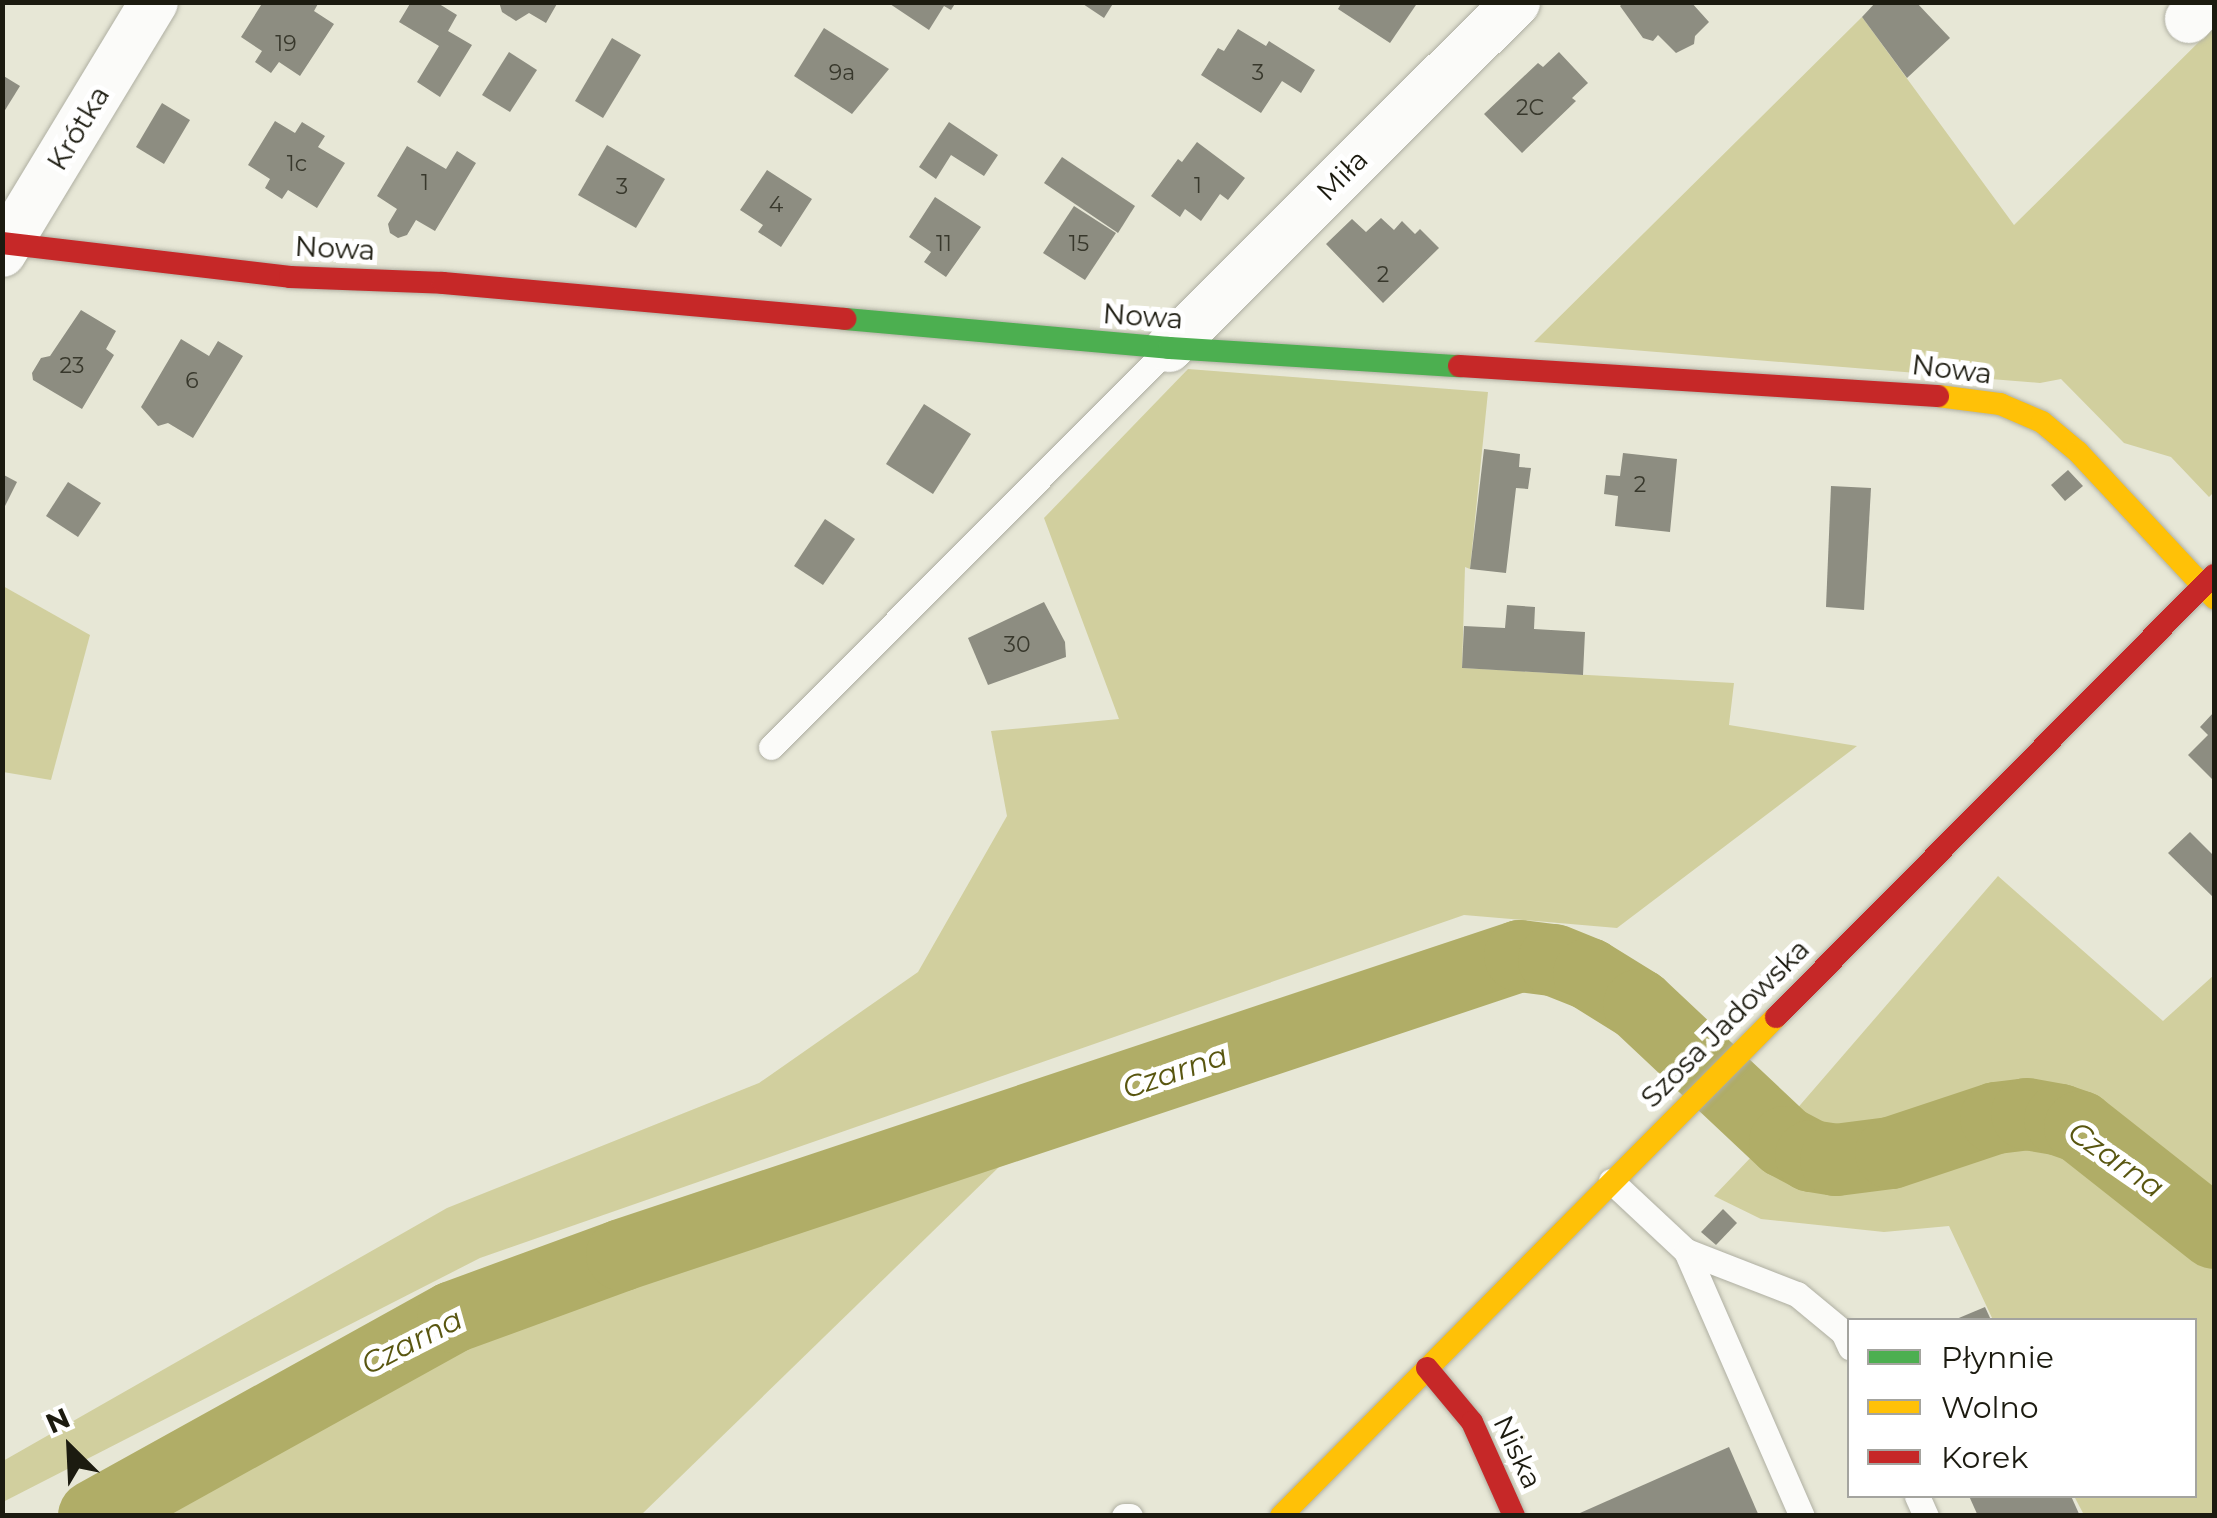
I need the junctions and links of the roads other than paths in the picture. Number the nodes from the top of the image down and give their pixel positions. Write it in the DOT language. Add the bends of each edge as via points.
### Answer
graph roads {
  1 [pos="154,2"];
  2 [pos="1516,2"];
  3 [pos="4,247"];
  4 [pos="1169,348"];
  5 [pos="2210,587"];
  6 [pos="771,747"];
  7 [pos="1612,1181"];
  8 [pos="1686,1250"];
  9 [pos="1847,1341"];
  10 [pos="1427,1368"];
  11 [pos="1280,1516"];
  12 [pos="1514,1516"];
  13 [pos="1802,1516"];
  1 -- 3 [label="street, Krótka"];
  2 -- 4 [label="street, Miła"];
  3 -- 4 [label="street, Nowa" via="290,277 443,283"];
  4 -- 5 [label="street, Nowa" via="2000,404 2042,422 2070,444"];
  4 -- 6 [label="lane"];
  5 -- 7 [label="street, Szosa Jadowska"];
  7 -- 8 [label="lane"];
  7 -- 10 [label="street, Szosa Jadowska"];
  8 -- 9 [label="lane" via="1797,1294"];
  8 -- 13 [label="lane"];
  10 -- 11 [label="street, Szosa Jadowska"];
  10 -- 12 [label="street, Niska" via="1472,1422"];
}
